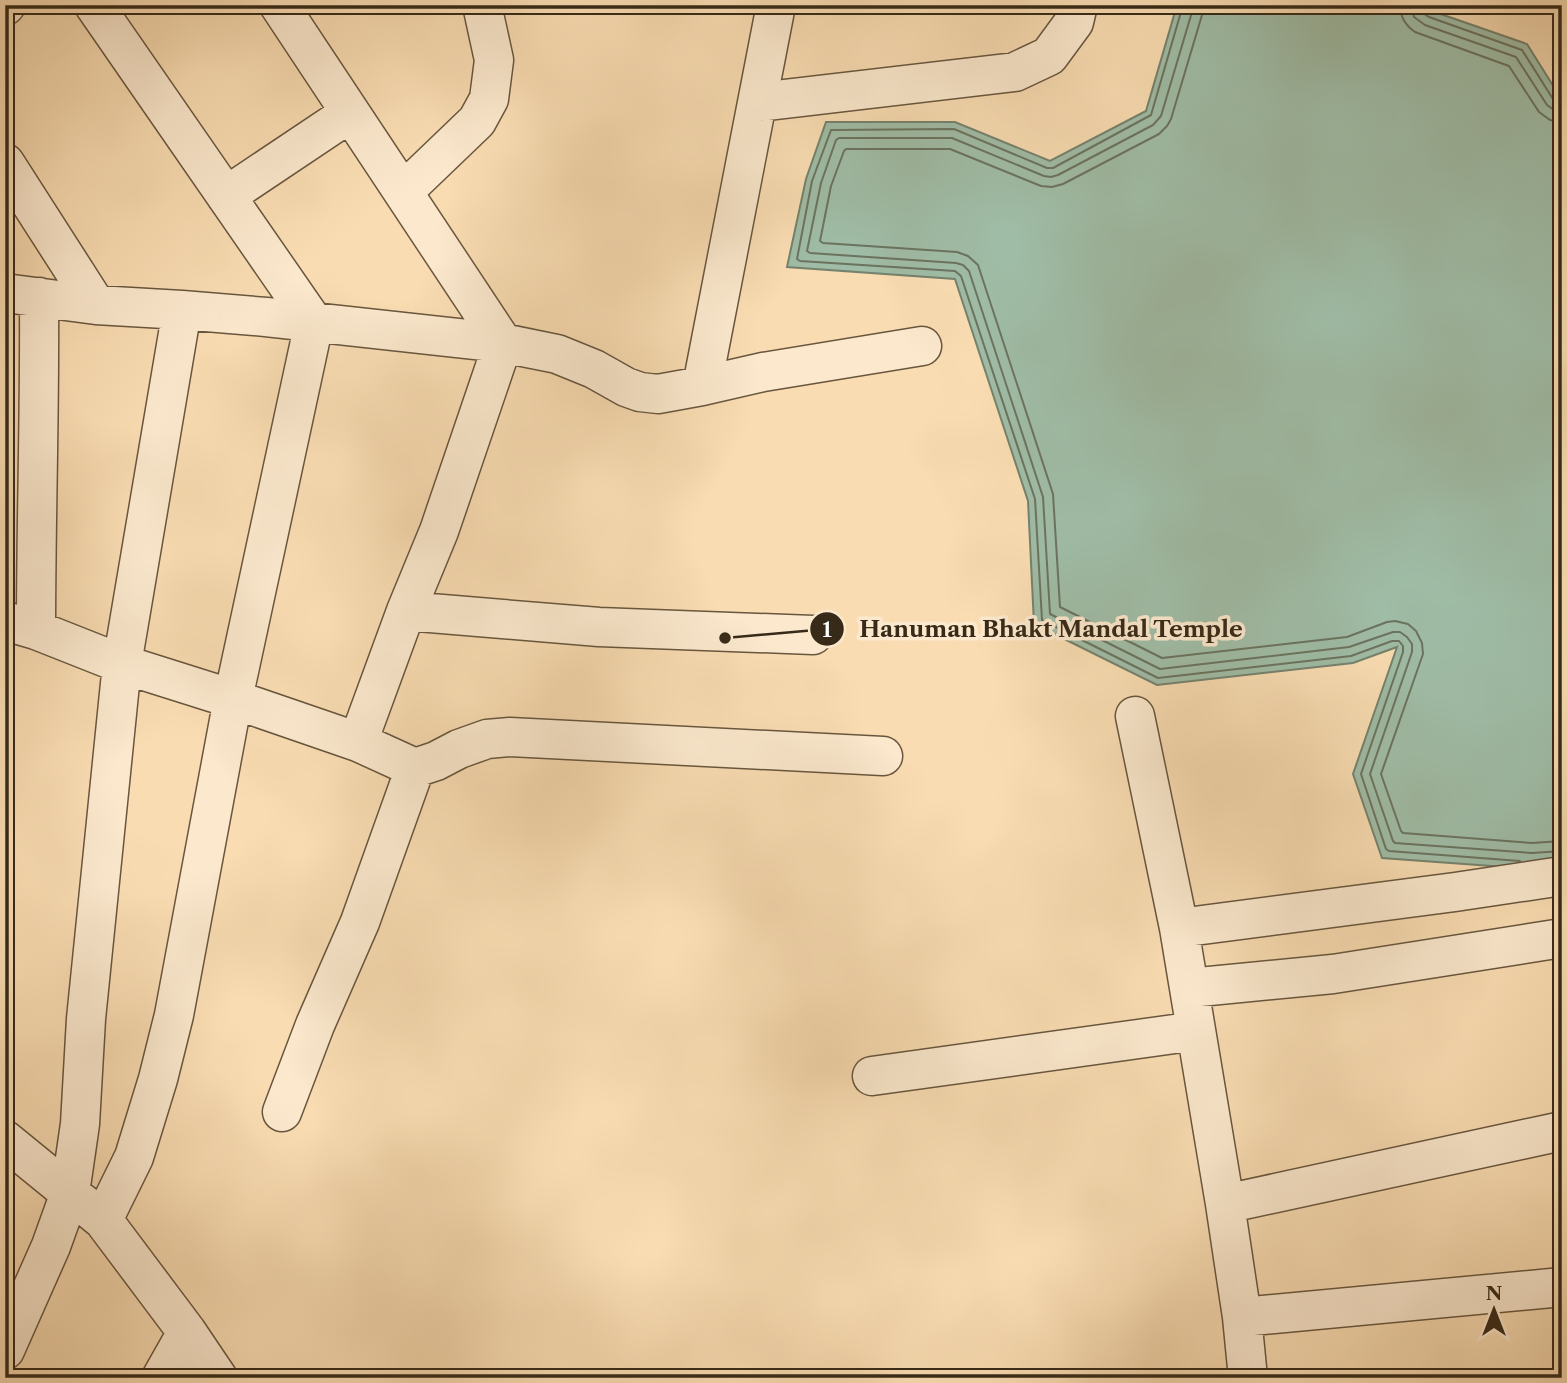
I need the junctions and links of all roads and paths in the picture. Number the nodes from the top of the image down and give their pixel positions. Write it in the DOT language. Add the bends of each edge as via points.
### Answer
graph roads {
  1 [pos="94,5"];
  2 [pos="279,5"];
  3 [pos="482,5"];
  4 [pos="776,5"];
  5 [pos="1078,5"];
  6 [pos="758,102"];
  7 [pos="350,113"];
  8 [pos="5,163"];
  9 [pos="402,192"];
  10 [pos="226,196"];
  11 [pos="22,295"];
  12 [pos="96,305"];
  13 [pos="182,310"];
  14 [pos="314,323"];
  15 [pos="503,343"];
  16 [pos="922,346"];
  17 [pos="702,386"];
  18 [pos="406,611"];
  19 [pos="13,626"];
  20 [pos="813,635"];
  21 [pos="122,664"];
  22 [pos="233,699"];
  23 [pos="1135,716"];
  24 [pos="358,742"];
  25 [pos="883,756"];
  26 [pos="415,768"];
  27 [pos="1562,876"];
  28 [pos="1179,928"];
  29 [pos="1562,938"];
  30 [pos="1189,988"];
  31 [pos="1196,1031"];
  32 [pos="872,1076"];
  33 [pos="282,1112"];
  34 [pos="1562,1131"];
  35 [pos="5,1140"];
  36 [pos="71,1193"];
  37 [pos="1225,1204"];
  38 [pos="103,1220"];
  39 [pos="1562,1287"];
  40 [pos="1242,1317"];
  41 [pos="187,1332"];
  42 [pos="5,1350"];
  43 [pos="161,1378"];
  44 [pos="218,1378"];
  45 [pos="1248,1378"];
  1 -- 10 [label="street"];
  2 -- 7 [label="street"];
  3 -- 9 [label="street" via="494,60 489,99 477,121"];
  4 -- 6 [label="street"];
  5 -- 6 [label="street" via="1074,22 1049,56 1015,72"];
  6 -- 17 [label="street"];
  7 -- 9 [label="street"];
  7 -- 10 [label="street"];
  8 -- 12 [label="street"];
  9 -- 15 [label="street"];
  10 -- 14 [label="street"];
  11 -- 12 [label="street"];
  11 -- 19 [label="street" via="40,366 37,474"];
  12 -- 13 [label="street"];
  13 -- 14 [label="street"];
  13 -- 21 [label="street"];
  14 -- 15 [label="street"];
  14 -- 22 [label="street"];
  15 -- 17 [label="street" via="557,354 640,392 658,394"];
  15 -- 18 [label="street" via="439,531"];
  16 -- 17 [label="street"];
  18 -- 20 [label="street" via="599,627"];
  18 -- 24 [label="street"];
  19 -- 21 [label="street"];
  21 -- 22 [label="street"];
  21 -- 36 [label="street"];
  22 -- 24 [label="street"];
  22 -- 38 [label="street" via="174,1015 134,1157"];
  23 -- 28 [label="street"];
  24 -- 26 [label="street"];
  25 -- 26 [label="street" via="510,737 487,739"];
  26 -- 33 [label="street" via="360,922"];
  27 -- 28 [label="street"];
  28 -- 30 [label="street"];
  29 -- 30 [label="street" via="1333,974"];
  30 -- 31 [label="street"];
  31 -- 32 [label="street"];
  31 -- 37 [label="street"];
  34 -- 37 [label="street"];
  35 -- 36 [label="street"];
  36 -- 38 [label="street"];
  36 -- 42 [label="street"];
  37 -- 40 [label="street"];
  38 -- 41 [label="street"];
  39 -- 40 [label="street"];
  40 -- 45 [label="street"];
  41 -- 43 [label="street"];
  41 -- 44 [label="street"];
}
